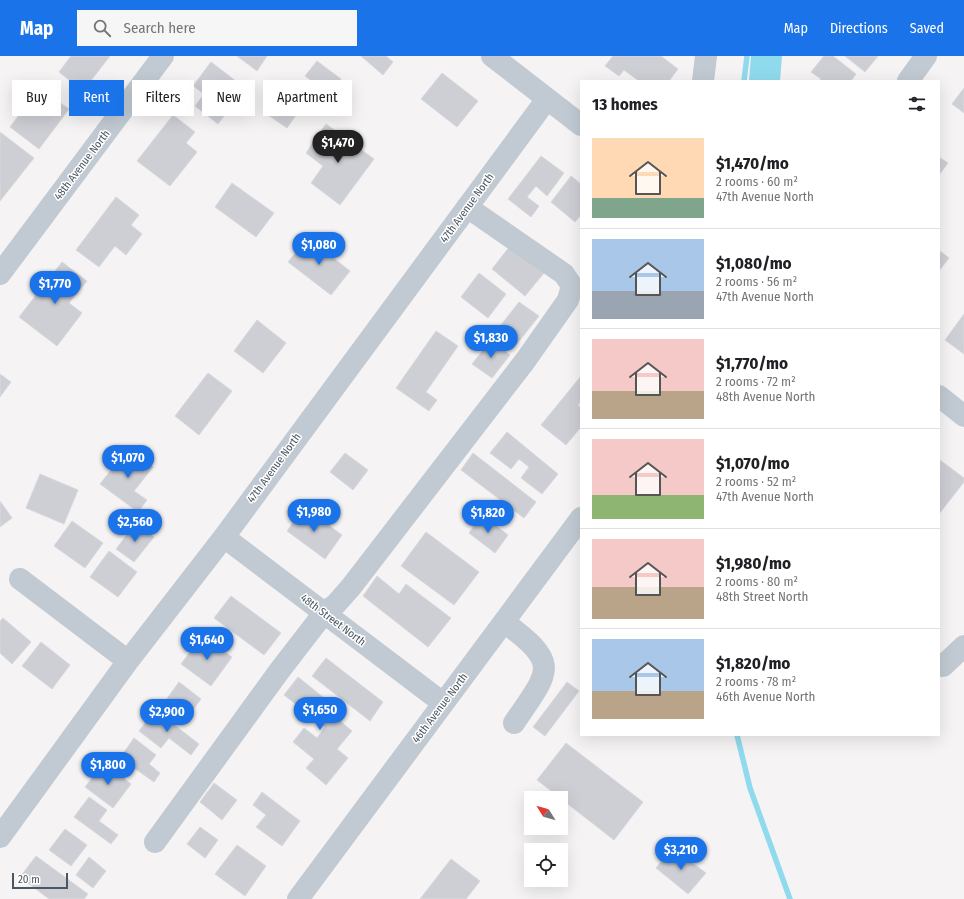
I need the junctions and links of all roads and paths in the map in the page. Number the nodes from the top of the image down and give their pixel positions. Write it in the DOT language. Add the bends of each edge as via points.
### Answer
graph roads {
  1 [pos="163,56"];
  2 [pos="492,56"];
  3 [pos="706,56"];
  4 [pos="926,56"];
  5 [pos="703,80"];
  6 [pos="909,80"];
  7 [pos="547,99"];
  8 [pos="580,123"];
  9 [pos="468,207"];
  10 [pos="0,274"];
  11 [pos="940,397"];
  12 [pos="964,416"];
  13 [pos="580,519"];
  14 [pos="224,538"];
  15 [pos="20,579"];
  16 [pos="324,613"];
  17 [pos="504,622"];
  18 [pos="964,646"];
  19 [pos="128,661"];
  20 [pos="940,665"];
  21 [pos="443,703"];
  22 [pos="514,723"];
  23 [pos="0,837"];
  24 [pos="155,842"];
  25 [pos="298,899"];
  1 -- 10 [label="street, 48th Avenue North"];
  2 -- 7 [label="street"];
  3 -- 5 [label="street"];
  4 -- 6 [label="street"];
  7 -- 8 [label="street"];
  7 -- 9 [label="street, 47th Avenue North"];
  9 -- 14 [label="street, 47th Avenue North"];
  9 -- 16 [label="street" via="564,274 572,286 568,300 525,361 351,587"];
  11 -- 12 [label="street"];
  13 -- 17 [label="street, 46th Avenue North"];
  14 -- 16 [label="street, 48th Street North"];
  14 -- 19 [label="street, 47th Avenue North"];
  15 -- 19 [label="street"];
  16 -- 21 [label="street, 48th Street North"];
  16 -- 24 [label="street"];
  17 -- 21 [label="street, 46th Avenue North"];
  17 -- 22 [label="street" via="536,648 543,659 544,674 541,683"];
  18 -- 20 [label="street"];
  19 -- 23 [label="street, 47th Avenue North"];
  21 -- 25 [label="street, 46th Avenue North"];
}
